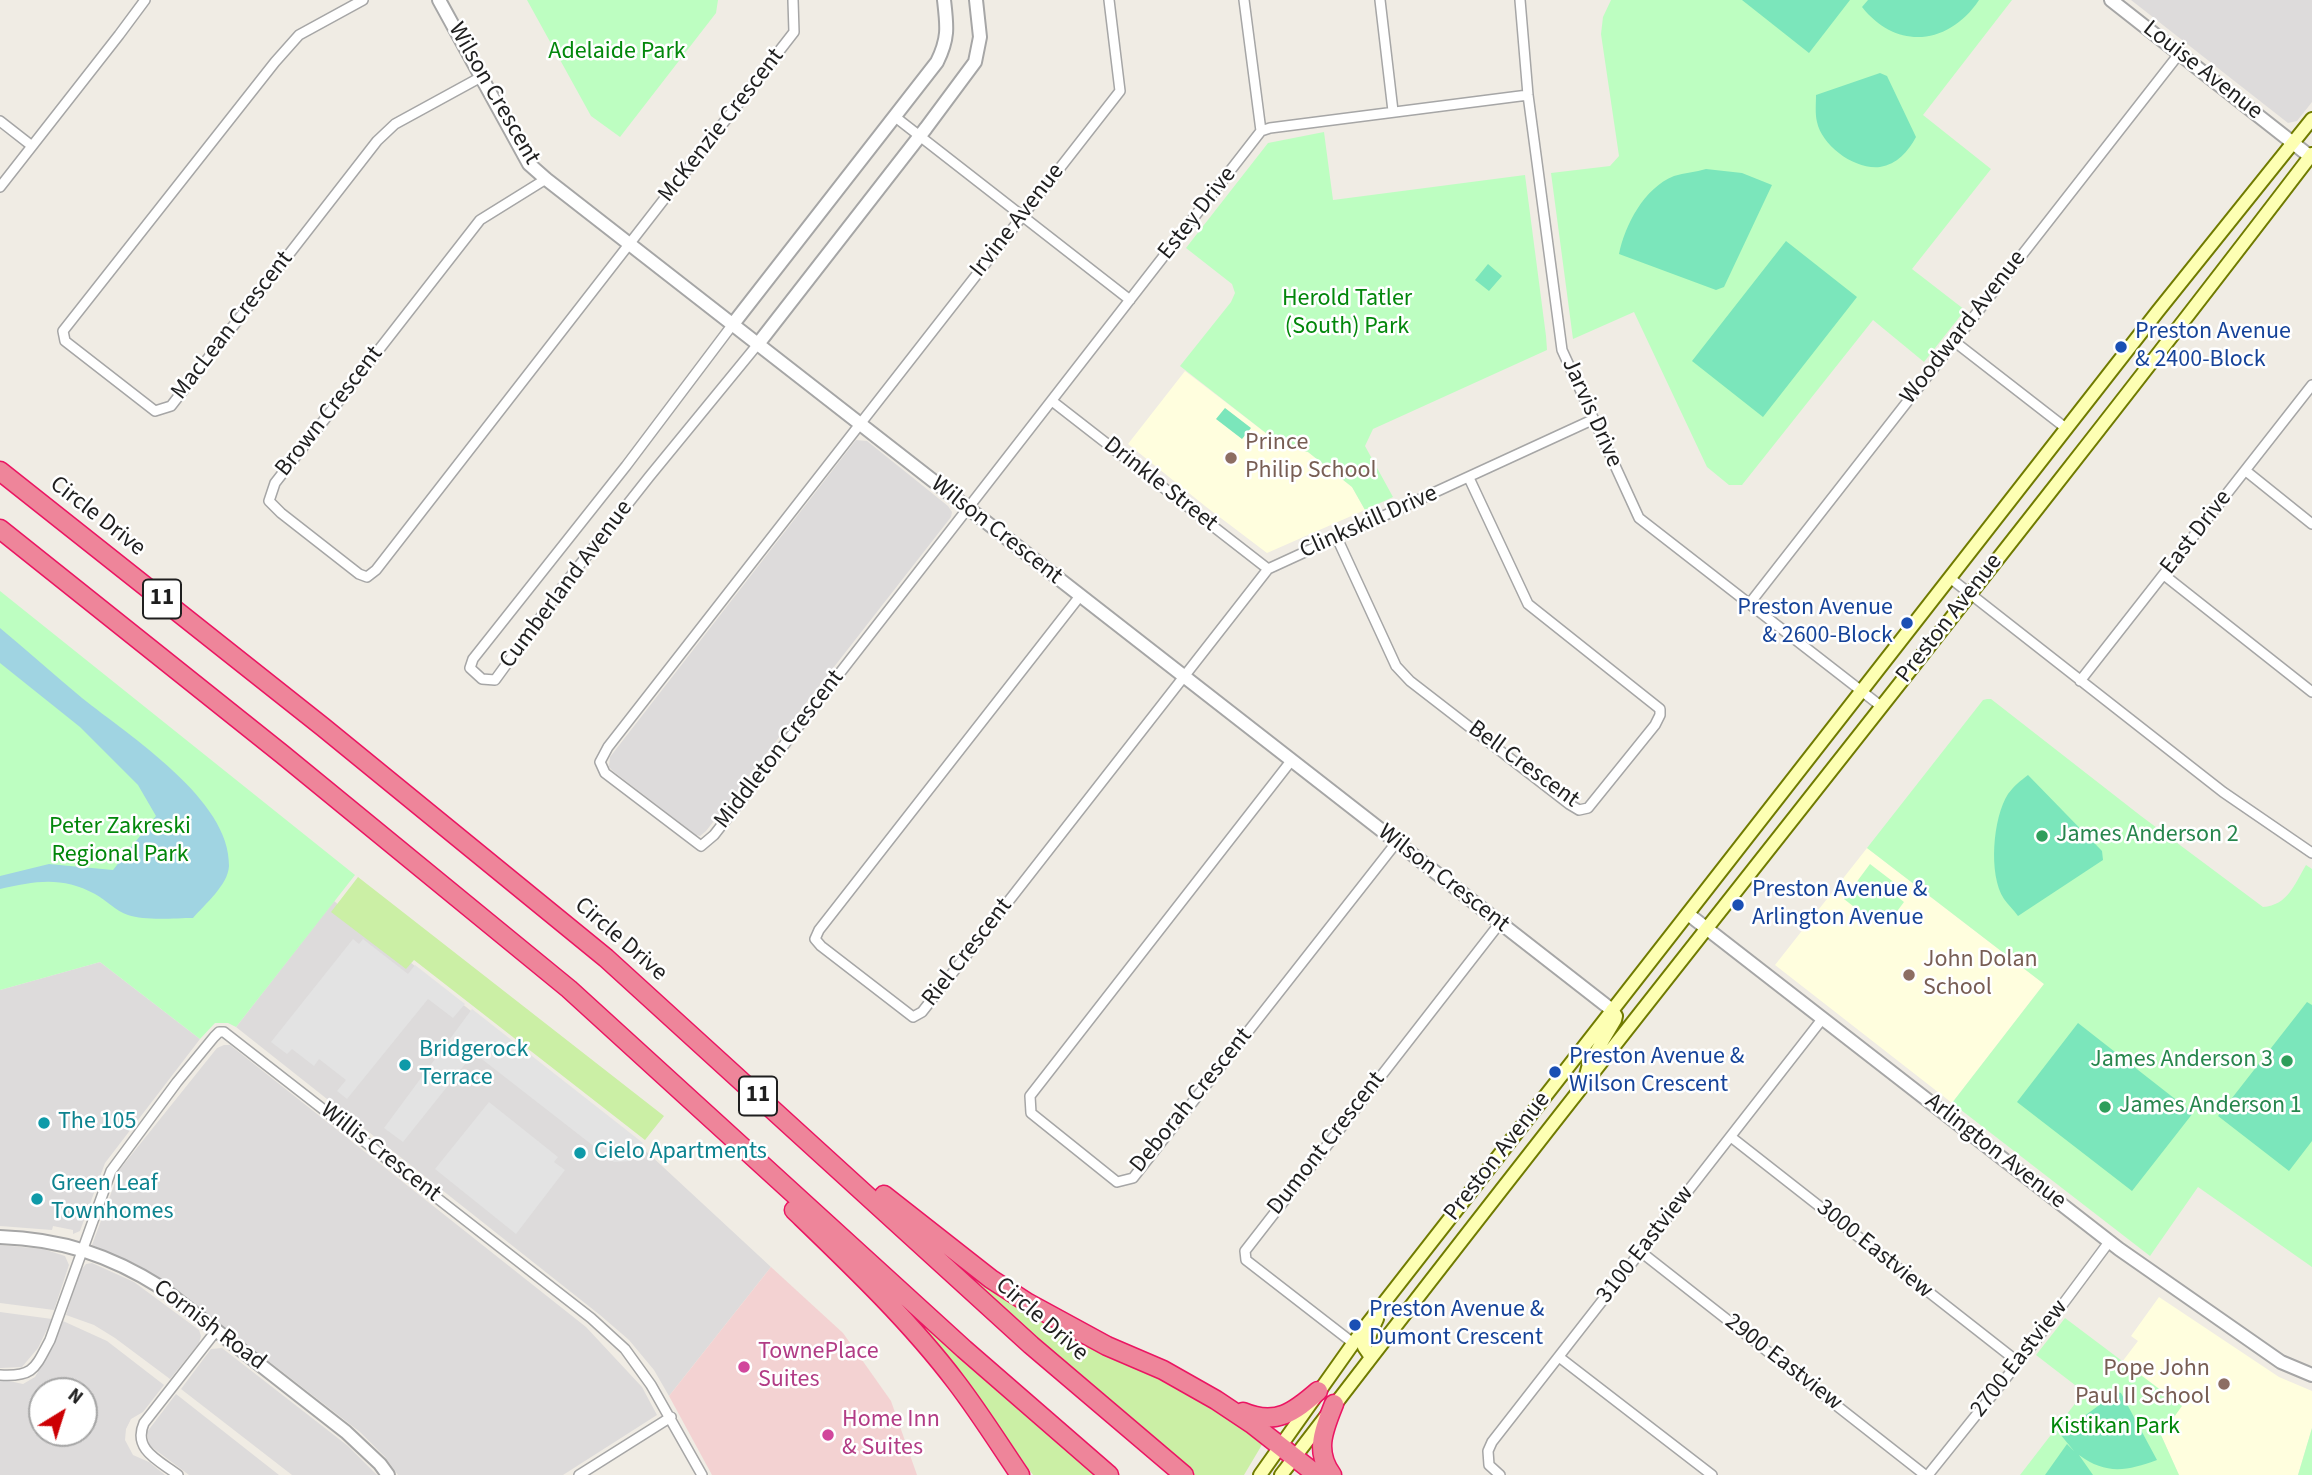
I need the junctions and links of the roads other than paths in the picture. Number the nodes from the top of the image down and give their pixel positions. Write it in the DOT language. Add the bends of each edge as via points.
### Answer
graph roads {
  1 [pos="145,0"];
  2 [pos="363,0"];
  3 [pos="439,0"];
  4 [pos="793,0"];
  5 [pos="944,0"];
  6 [pos="976,0"];
  7 [pos="1110,0"];
  8 [pos="1244,0"];
  9 [pos="1380,0"];
  10 [pos="1520,0"];
  11 [pos="2110,0"];
  12 [pos="2179,54"];
  13 [pos="481,77"];
  14 [pos="1528,95"];
  15 [pos="1393,111"];
  16 [pos="894,116"];
  17 [pos="2312,119"];
  18 [pos="0,121"];
  19 [pos="1261,131"];
  20 [pos="920,136"];
  21 [pos="2293,143"];
  22 [pos="32,146"];
  23 [pos="2311,156"];
  24 [pos="545,180"];
  25 [pos="0,187"];
  26 [pos="1023,216"];
  27 [pos="630,245"];
  28 [pos="1130,300"];
  29 [pos="733,324"];
  30 [pos="1955,341"];
  31 [pos="758,344"];
  32 [pos="2312,385"];
  33 [pos="1052,401"];
  34 [pos="1592,419"];
  35 [pos="859,424"];
  36 [pos="2067,429"];
  37 [pos="0,471"];
  38 [pos="2246,471"];
  39 [pos="1469,478"];
  40 [pos="968,509"];
  41 [pos="2312,524"];
  42 [pos="0,529"];
  43 [pos="1338,538"];
  44 [pos="1268,569"];
  45 [pos="2164,575"];
  46 [pos="1951,579"];
  47 [pos="1970,594"];
  48 [pos="1080,596"];
  49 [pos="1750,603"];
  50 [pos="1184,677"];
  51 [pos="2080,681"];
  52 [pos="1862,692"];
  53 [pos="2312,692"];
  54 [pos="1882,707"];
  55 [pos="1291,761"];
  56 [pos="1396,843"];
  57 [pos="2312,853"];
  58 [pos="1688,914"];
  59 [pos="1500,923"];
  60 [pos="1706,928"];
  61 [pos="1612,1010"];
  62 [pos="1642,1012"];
  63 [pos="1823,1018"];
  64 [pos="675,1021"];
  65 [pos="649,1063"];
  66 [pos="1585,1081"];
  67 [pos="1731,1137"];
  68 [pos="0,1237"];
  69 [pos="2109,1242"];
  70 [pos="82,1249"];
  71 [pos="1641,1252"];
  72 [pos="1384,1303"];
  73 [pos="216,1331"];
  74 [pos="1353,1343"];
  75 [pos="1371,1357"];
  76 [pos="1559,1357"];
  77 [pos="2018,1362"];
  78 [pos="0,1375"];
  79 [pos="2312,1375"];
  80 [pos="1318,1391"];
  81 [pos="1216,1400"];
  82 [pos="1334,1404"];
  83 [pos="671,1417"];
  84 [pos="1288,1452"];
  85 [pos="178,1475"];
  86 [pos="388,1475"];
  87 [pos="579,1475"];
  88 [pos="702,1475"];
  89 [pos="1020,1475"];
  90 [pos="1109,1475"];
  91 [pos="1184,1475"];
  92 [pos="1260,1475"];
  93 [pos="1282,1475"];
  94 [pos="1317,1475"];
  95 [pos="1332,1475"];
  96 [pos="1500,1475"];
  97 [pos="1712,1475"];
  98 [pos="1926,1475"];
  1 -- 22 [label="street"];
  2 -- 13 [label="street, MacLean Crescent" via="299,35 63,331 65,341 155,411 171,406 377,141 395,124"];
  3 -- 13 [label="street, Wilson Crescent"];
  4 -- 27 [label="street, McKenzie Crescent" via="794,32"];
  5 -- 16 [label="street, Cumberland Avenue" via="946,46"];
  6 -- 20 [label="street, Cumberland Avenue" via="980,37 975,62"];
  7 -- 26 [label="street, Irvine Avenue" via="1120,91"];
  8 -- 19 [label="street"];
  9 -- 15 [label="street"];
  10 -- 14 [label="street, Jarvis Drive"];
  11 -- 12 [label="street, Louise Avenue"];
  12 -- 21 [label="street, Louise Avenue"];
  12 -- 30 [label="street, Woodward Avenue"];
  13 -- 24 [label="street, Wilson Crescent" via="529,164"];
  14 -- 15 [label="street"];
  14 -- 34 [label="street, Jarvis Drive" via="1562,350"];
  15 -- 19 [label="street"];
  16 -- 20 [label="street"];
  16 -- 29 [label="street, Cumberland Avenue"];
  17 -- 21 [label="main road, Preston Avenue"];
  18 -- 22 [label="street"];
  19 -- 28 [label="street, Estey Drive"];
  20 -- 26 [label="street"];
  20 -- 31 [label="street, Cumberland Avenue"];
  21 -- 23 [label="street, Louise Avenue"];
  21 -- 36 [label="main road, Preston Avenue"];
  22 -- 25 [label="street"];
  23 -- 47 [label="main road, Preston Avenue"];
  24 -- 27 [label="street, Wilson Crescent"];
  24 -- 27 [label="street, Brown Crescent" via="480,220 275,483 269,501 350,567 367,577 376,569"];
  26 -- 28 [label="street"];
  26 -- 35 [label="street, Irvine Avenue"];
  27 -- 29 [label="street, Wilson Crescent"];
  28 -- 33 [label="street, Estey Drive"];
  29 -- 31 [label="street, Wilson Crescent"];
  29 -- 31 [label="street, Cumberland Avenue" via="473,659 470,668 482,679 495,681 625,508"];
  30 -- 36 [label="street"];
  30 -- 49 [label="street, Woodward Avenue"];
  31 -- 35 [label="street, Wilson Crescent"];
  32 -- 38 [label="street, East Drive"];
  33 -- 40 [label="street, Estey Drive"];
  33 -- 44 [label="street, Drinkle Street"];
  34 -- 39 [label="street, Clinkskill Drive"];
  34 -- 49 [label="street, Jarvis Drive" via="1639,518"];
  35 -- 40 [label="street, Wilson Crescent"];
  35 -- 40 [label="street, Middleton Crescent" via="608,747 600,762 605,773 701,846"];
  36 -- 46 [label="main road, Preston Avenue"];
  37 -- 64 [label="highway, Circle Drive / 11" via="376,770 606,958"];
  38 -- 41 [label="street"];
  38 -- 45 [label="street, East Drive"];
  39 -- 43 [label="street, Clinkskill Drive"];
  39 -- 43 [label="street, Bell Crescent" via="1528,604 1660,709 1658,720 1588,808 1574,808 1396,666"];
  40 -- 48 [label="street, Wilson Crescent"];
  42 -- 65 [label="highway, 11" via="569,989"];
  43 -- 44 [label="street, Clinkskill Drive"];
  44 -- 50 [label="street, Clinkskill Drive"];
  45 -- 51 [label="street, East Drive"];
  45 -- 53 [label="street"];
  46 -- 47 [label="street"];
  46 -- 52 [label="main road, Preston Avenue"];
  47 -- 51 [label="street"];
  47 -- 54 [label="main road, Preston Avenue"];
  48 -- 50 [label="street, Wilson Crescent"];
  48 -- 50 [label="street, Riel Crescent" via="819,930 815,939 821,946 913,1017 922,1012"];
  49 -- 52 [label="street, Jarvis Drive"];
  50 -- 55 [label="street, Wilson Crescent"];
  51 -- 57 [label="street" via="2222,792"];
  52 -- 54 [label="street, Jarvis Drive"];
  52 -- 58 [label="main road, Preston Avenue"];
  54 -- 60 [label="main road, Preston Avenue"];
  55 -- 56 [label="street, Wilson Crescent"];
  55 -- 56 [label="street, Deborah Crescent" via="1030,1096 1031,1113 1117,1182 1133,1178"];
  56 -- 59 [label="street, Wilson Crescent"];
  58 -- 60 [label="street, Arlington Avenue"];
  58 -- 61 [label="main road, Preston Avenue"];
  59 -- 61 [label="street, Wilson Crescent"];
  59 -- 74 [label="street, Dumont Crescent" via="1245,1251 1246,1260"];
  60 -- 62 [label="main road, Preston Avenue"];
  60 -- 63 [label="street, Arlington Avenue"];
  61 -- 62 [label="main road"];
  61 -- 66 [label="main road, Preston Avenue" via="1615,1020 1589,1064"];
  61 -- 72 [label="main road, Preston Avenue"];
  62 -- 66 [label="main road, Preston Avenue"];
  63 -- 67 [label="street, 3100 Eastview"];
  63 -- 69 [label="street, Arlington Avenue"];
  64 -- 81 [label="highway" via="991,1279 1107,1346"];
  64 -- 91 [label="highway, Circle Drive / 11" via="1031,1345"];
  65 -- 89 [label="highway" via="934,1355"];
  65 -- 90 [label="highway, 11"];
  66 -- 75 [label="main road, Preston Avenue"];
  67 -- 71 [label="street, 3100 Eastview"];
  67 -- 77 [label="street, 3000 Eastview"];
  68 -- 70 [label="street, Cornish Road" via="35,1238"];
  69 -- 77 [label="street, 2700 Eastview"];
  69 -- 79 [label="street, Arlington Avenue" via="2281,1362"];
  70 -- 73 [label="street, Cornish Road" via="138,1273"];
  70 -- 78 [label="street" via="39,1360 20,1376"];
  70 -- 83 [label="street, Willis Crescent" via="111,1171 177,1082 214,1037 224,1032 591,1318 625,1349"];
  71 -- 76 [label="street, 3100 Eastview"];
  71 -- 98 [label="street, 2900 Eastview"];
  72 -- 74 [label="main road, Preston Avenue"];
  72 -- 75 [label="main road, Preston Avenue" via="1364,1346"];
  73 -- 85 [label="street" via="140,1432 144,1449"];
  73 -- 86 [label="street, Cornish Road" via="346,1432"];
  74 -- 80 [label="main road, Preston Avenue"];
  75 -- 82 [label="main road, Preston Avenue"];
  76 -- 96 [label="street, 3100 Eastview" via="1492,1442 1489,1465"];
  76 -- 97 [label="street"];
  77 -- 98 [label="street, 2700 Eastview"];
  80 -- 81 [label="highway" via="1295,1410 1269,1418"];
  80 -- 84 [label="main road, Preston Avenue"];
  81 -- 84 [label="highway"];
  82 -- 84 [label="main road, Preston Avenue"];
  82 -- 95 [label="highway" via="1321,1445"];
  83 -- 87 [label="street"];
  83 -- 88 [label="street, Willis Crescent"];
  84 -- 92 [label="main road, Preston Avenue"];
  84 -- 93 [label="main road, Preston Avenue"];
  84 -- 94 [label="highway"];
}
